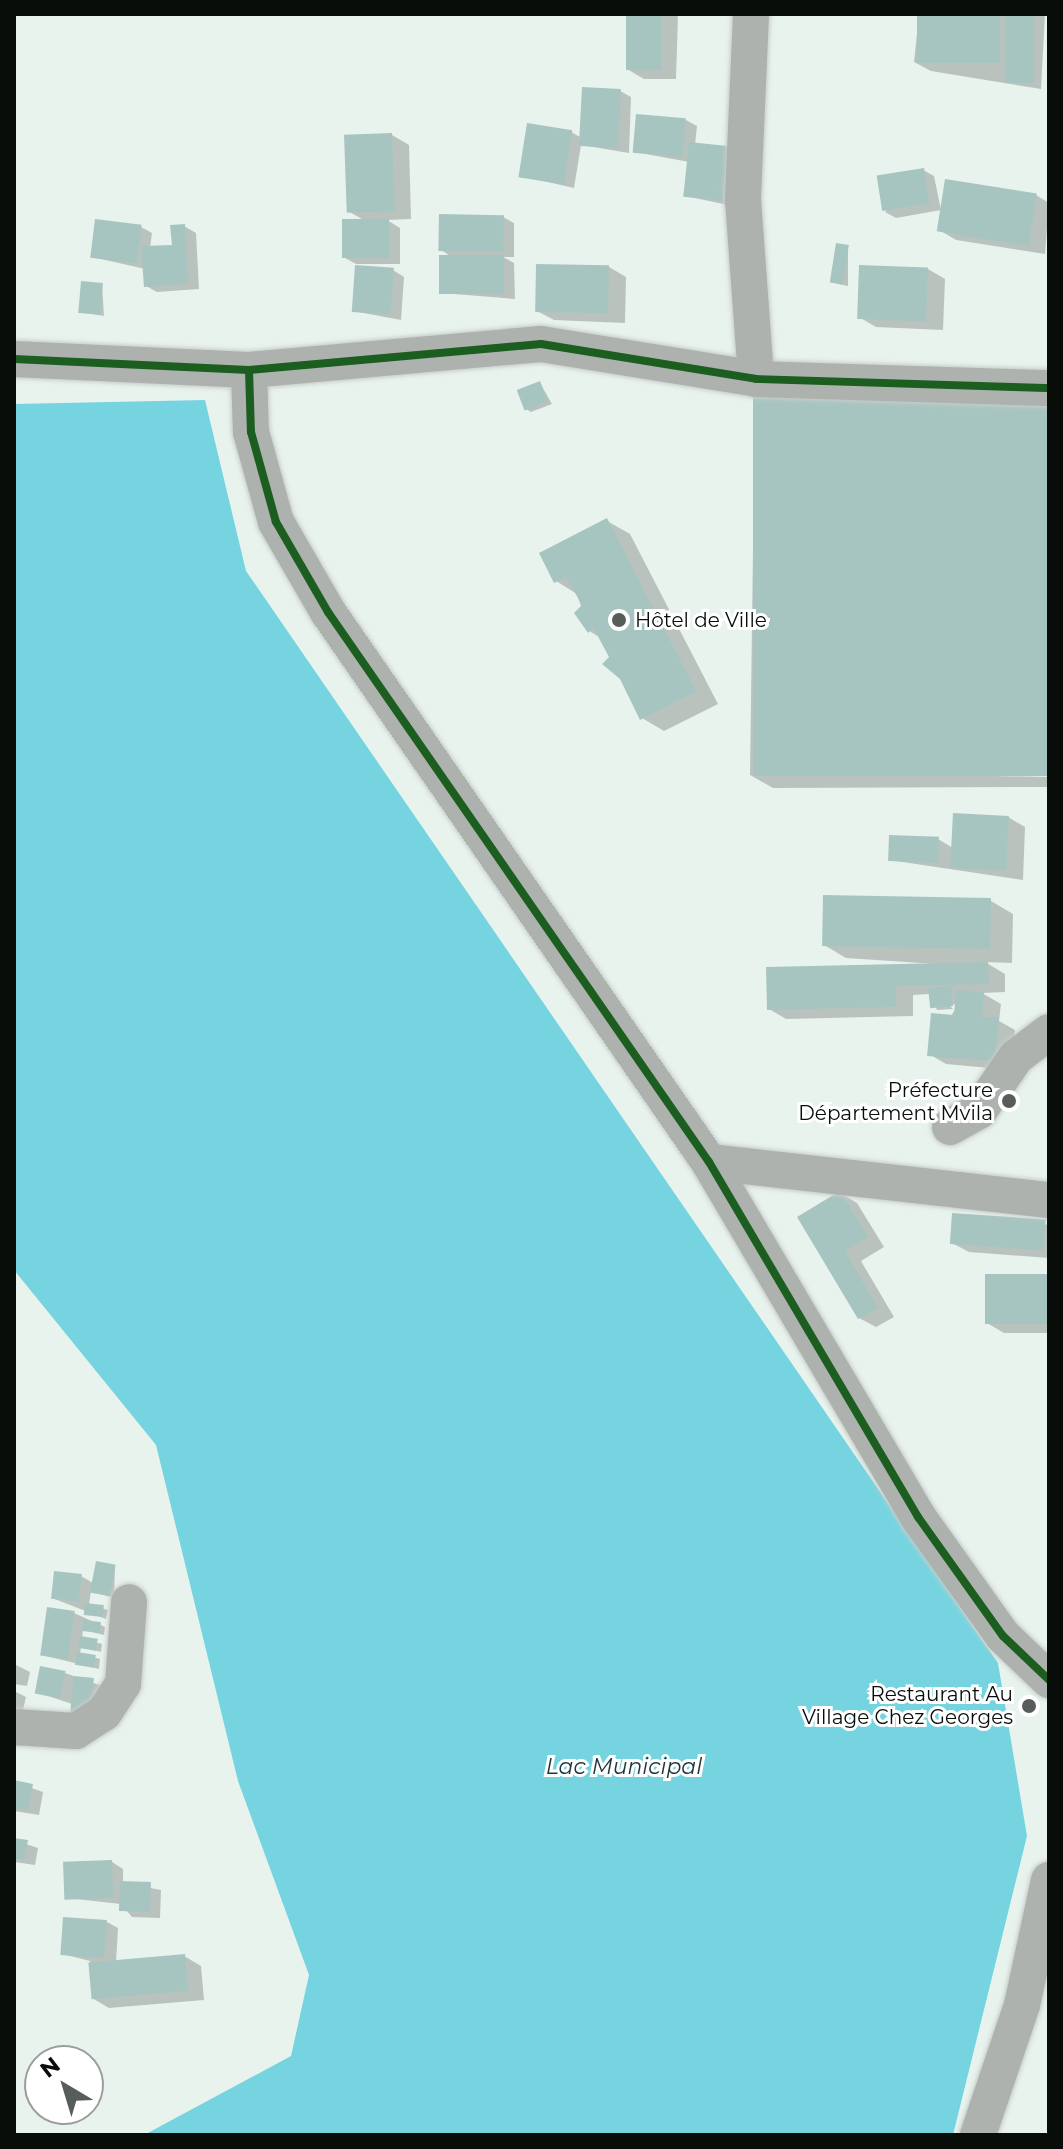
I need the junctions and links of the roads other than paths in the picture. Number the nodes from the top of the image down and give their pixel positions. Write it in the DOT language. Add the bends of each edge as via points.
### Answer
graph roads {
  1 [pos="751,14"];
  2 [pos="14,359"];
  3 [pos="249,370"];
  4 [pos="756,379"];
  5 [pos="1049,388"];
  6 [pos="1049,1032"];
  7 [pos="950,1127"];
  8 [pos="709,1162"];
  9 [pos="1049,1200"];
  10 [pos="129,1602"];
  11 [pos="1049,1680"];
  12 [pos="14,1727"];
  13 [pos="1049,1880"];
  14 [pos="978,2135"];
  1 -- 4 [label="street" via="743,200"];
  2 -- 3 [label="street"];
  3 -- 4 [label="street" via="541,344"];
  3 -- 8 [label="street" via="251,432 291,547"];
  4 -- 5 [label="street"];
  6 -- 7 [label="street" via="1016,1057 979,1111"];
  8 -- 9 [label="street"];
  8 -- 11 [label="street" via="918,1517 1003,1636"];
  10 -- 12 [label="street" via="123,1684 104,1713 76,1731"];
  13 -- 14 [label="street" via="1022,2005"];
}
